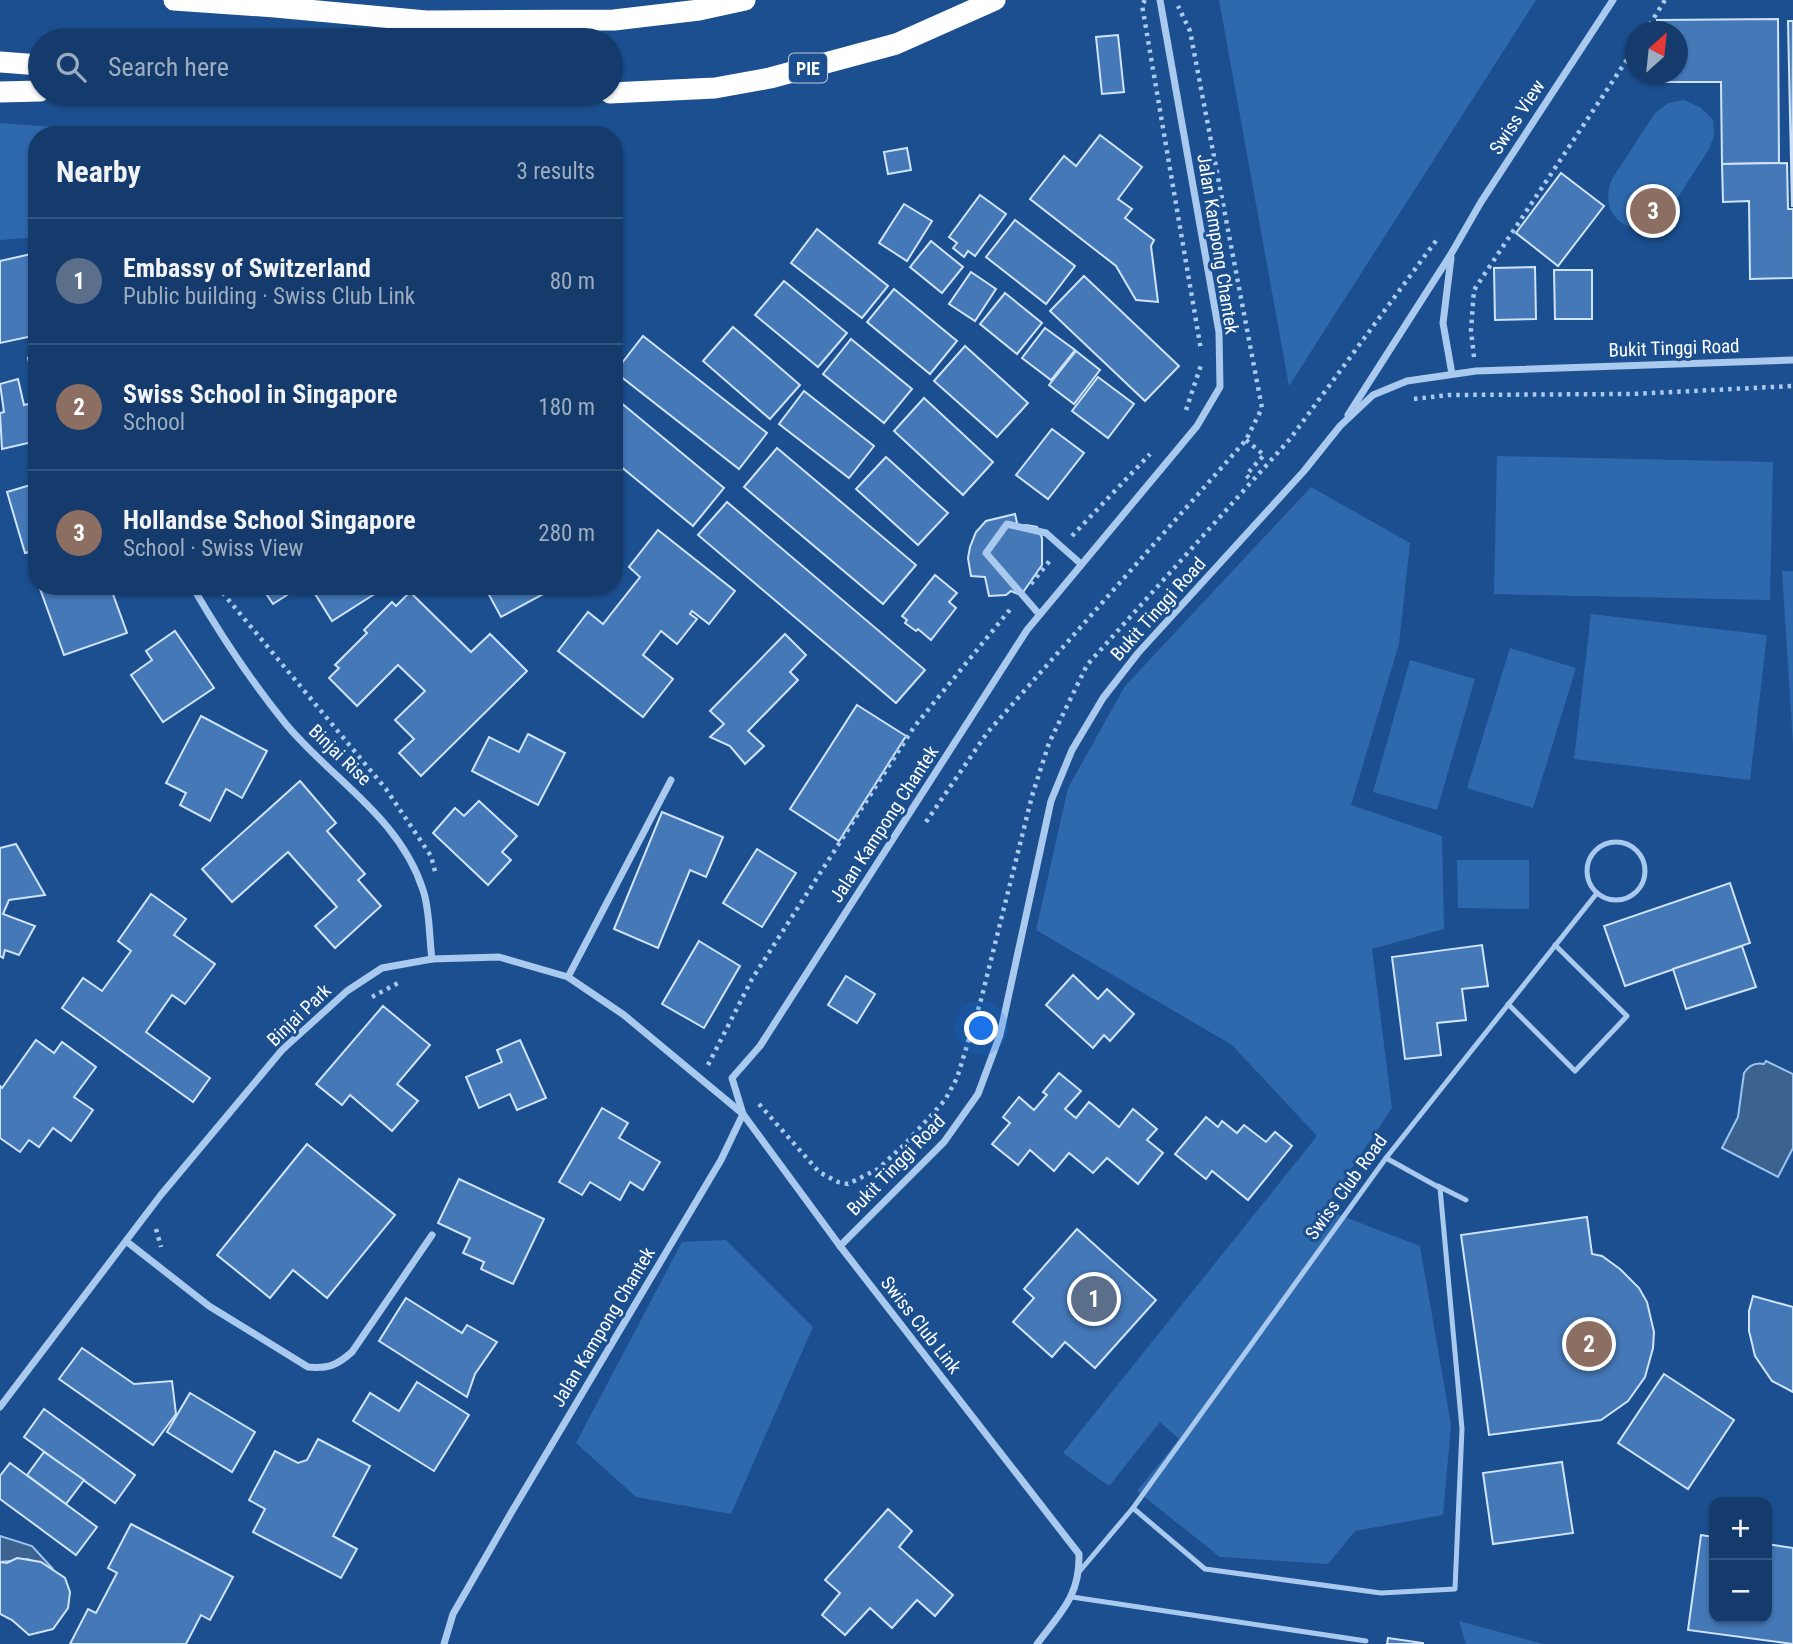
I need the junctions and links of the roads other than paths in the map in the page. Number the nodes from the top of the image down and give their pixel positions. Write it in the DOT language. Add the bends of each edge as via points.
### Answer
graph roads {
  1 [pos="174,0"];
  2 [pos="239,0"];
  3 [pos="745,0"];
  4 [pos="995,0"];
  5 [pos="1160,0"];
  6 [pos="1613,0"];
  7 [pos="275,7"];
  8 [pos="0,62"];
  9 [pos="28,64"];
  10 [pos="0,92"];
  11 [pos="28,92"];
  12 [pos="623,92"];
  13 [pos="1451,254"];
  14 [pos="1793,360"];
  15 [pos="1452,374"];
  16 [pos="1340,426"];
  17 [pos="1081,564"];
  18 [pos="197,595"];
  19 [pos="1039,614"];
  20 [pos="671,780"];
  21 [pos="1597,893"];
  22 [pos="1555,945"];
  23 [pos="432,959"];
  24 [pos="568,977"];
  25 [pos="1508,1004"];
  26 [pos="743,1114"];
  27 [pos="1386,1158"];
  28 [pos="1466,1200"];
  29 [pos="432,1235"];
  30 [pos="126,1241"];
  31 [pos="840,1246"];
  32 [pos="0,1407"];
  33 [pos="1133,1507"];
  34 [pos="1079,1572"];
  35 [pos="1072,1597"];
  36 [pos="1366,1641"];
  37 [pos="444,1644"];
  38 [pos="1037,1644"];
  1 -- 7 [label="highway"];
  2 -- 7 [label="highway"];
  3 -- 7 [label="highway" via="614,20 426,21"];
  4 -- 12 [label="highway, PIE" via="896,44 770,78 715,88"];
  5 -- 17 [label="street, Jalan Kampong Chantek" via="1219,332 1220,387 1197,426"];
  6 -- 13 [label="street, Swiss View"];
  8 -- 9 [label="highway"];
  10 -- 11 [label="highway"];
  13 -- 15 [label="street, Swiss View" via="1443,323"];
  13 -- 16 [label="street, Swiss View"];
  14 -- 15 [label="street, Bukit Tinggi Road"];
  15 -- 16 [label="street, Bukit Tinggi Road" via="1407,381 1373,395"];
  16 -- 31 [label="street, Bukit Tinggi Road" via="1103,698 1072,750 1051,802 1000,1035 978,1094 944,1142"];
  17 -- 19 [label="street, Jalan Kampong Chantek"];
  17 -- 19 [label="street" via="1046,533 1007,524 986,553"];
  18 -- 23 [label="street, Binjai Rise" via="221,636 286,724 383,819 402,848 424,891"];
  19 -- 26 [label="street, Jalan Kampong Chantek" via="760,1046 732,1078"];
  20 -- 24 [label="street"];
  21 -- 21 [label="lane" via="1587,873 1595,852 1615,842 1636,850 1645,870 1638,891 1618,900"];
  21 -- 22 [label="lane, Swiss Club Road"];
  22 -- 25 [label="lane, Swiss Club Road"];
  22 -- 25 [label="lane" via="1627,1016 1574,1071"];
  23 -- 24 [label="street, Binjai Park" via="499,957"];
  23 -- 30 [label="street, Binjai Park" via="382,968 347,991 282,1050"];
  24 -- 26 [label="street, Binjai Park" via="624,1015"];
  25 -- 27 [label="lane, Swiss Club Road"];
  26 -- 31 [label="street, Swiss Club Link"];
  26 -- 37 [label="street, Jalan Kampong Chantek" via="721,1160 453,1614"];
  27 -- 28 [label="lane"];
  27 -- 33 [label="lane, Swiss Club Road"];
  27 -- 33 [label="lane" via="1440,1188 1462,1429 1455,1589 1381,1593 1205,1569"];
  29 -- 30 [label="street" via="352,1352 336,1366 323,1369 309,1367 209,1306"];
  30 -- 32 [label="street, Binjai Park"];
  31 -- 34 [label="street, Swiss Club Link" via="1079,1554"];
  33 -- 34 [label="lane, Swiss Club Road"];
  34 -- 35 [label="street"];
  35 -- 36 [label="lane"];
  35 -- 38 [label="street"];
}
